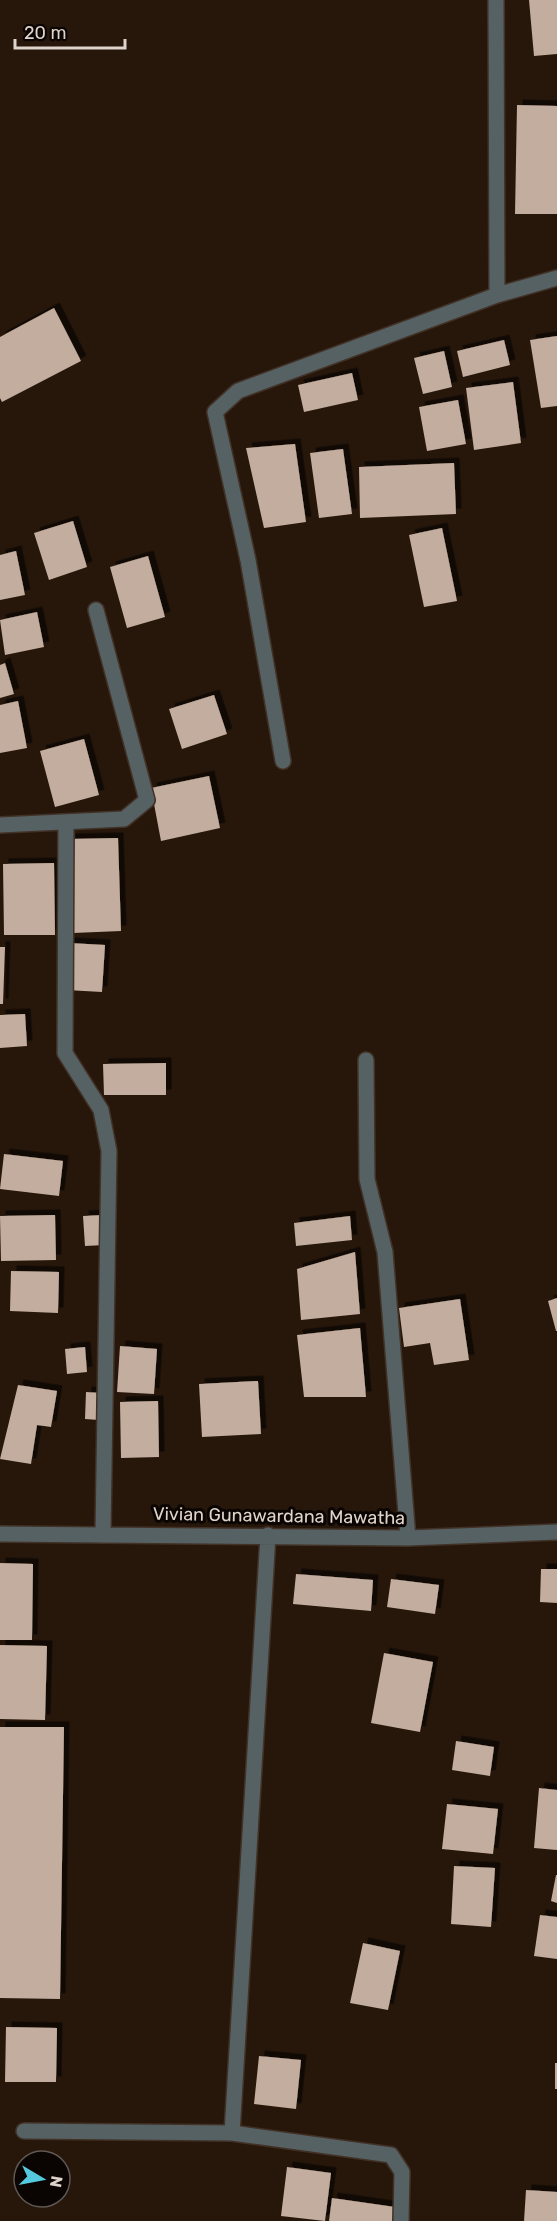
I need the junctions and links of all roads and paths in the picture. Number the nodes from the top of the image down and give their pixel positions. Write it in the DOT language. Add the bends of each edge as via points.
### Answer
graph roads {
  1 [pos="495,0"];
  2 [pos="557,278"];
  3 [pos="497,295"];
  4 [pos="96,610"];
  5 [pos="283,761"];
  6 [pos="66,822"];
  7 [pos="0,825"];
  8 [pos="366,1060"];
  9 [pos="557,1532"];
  10 [pos="103,1533"];
  11 [pos="0,1534"];
  12 [pos="268,1535"];
  13 [pos="408,1538"];
  14 [pos="24,2132"];
  15 [pos="232,2133"];
  16 [pos="401,2221"];
  1 -- 3 [label="street"];
  2 -- 3 [label="street"];
  3 -- 5 [label="street" via="237,391 215,412 248,560"];
  4 -- 6 [label="street" via="147,800 124,819"];
  6 -- 7 [label="street"];
  6 -- 10 [label="street" via="65,1053 101,1110 109,1150"];
  8 -- 13 [label="street" via="367,1179 385,1252"];
  9 -- 13 [label="street, Vivian Gunawardana Mawatha"];
  10 -- 11 [label="street, Vivian Gunawardana Mawatha"];
  10 -- 12 [label="street, Vivian Gunawardana Mawatha"];
  12 -- 13 [label="street, Vivian Gunawardana Mawatha"];
  12 -- 15 [label="street"];
  14 -- 15 [label="street"];
  15 -- 16 [label="street" via="391,2155 402,2172"];
}
